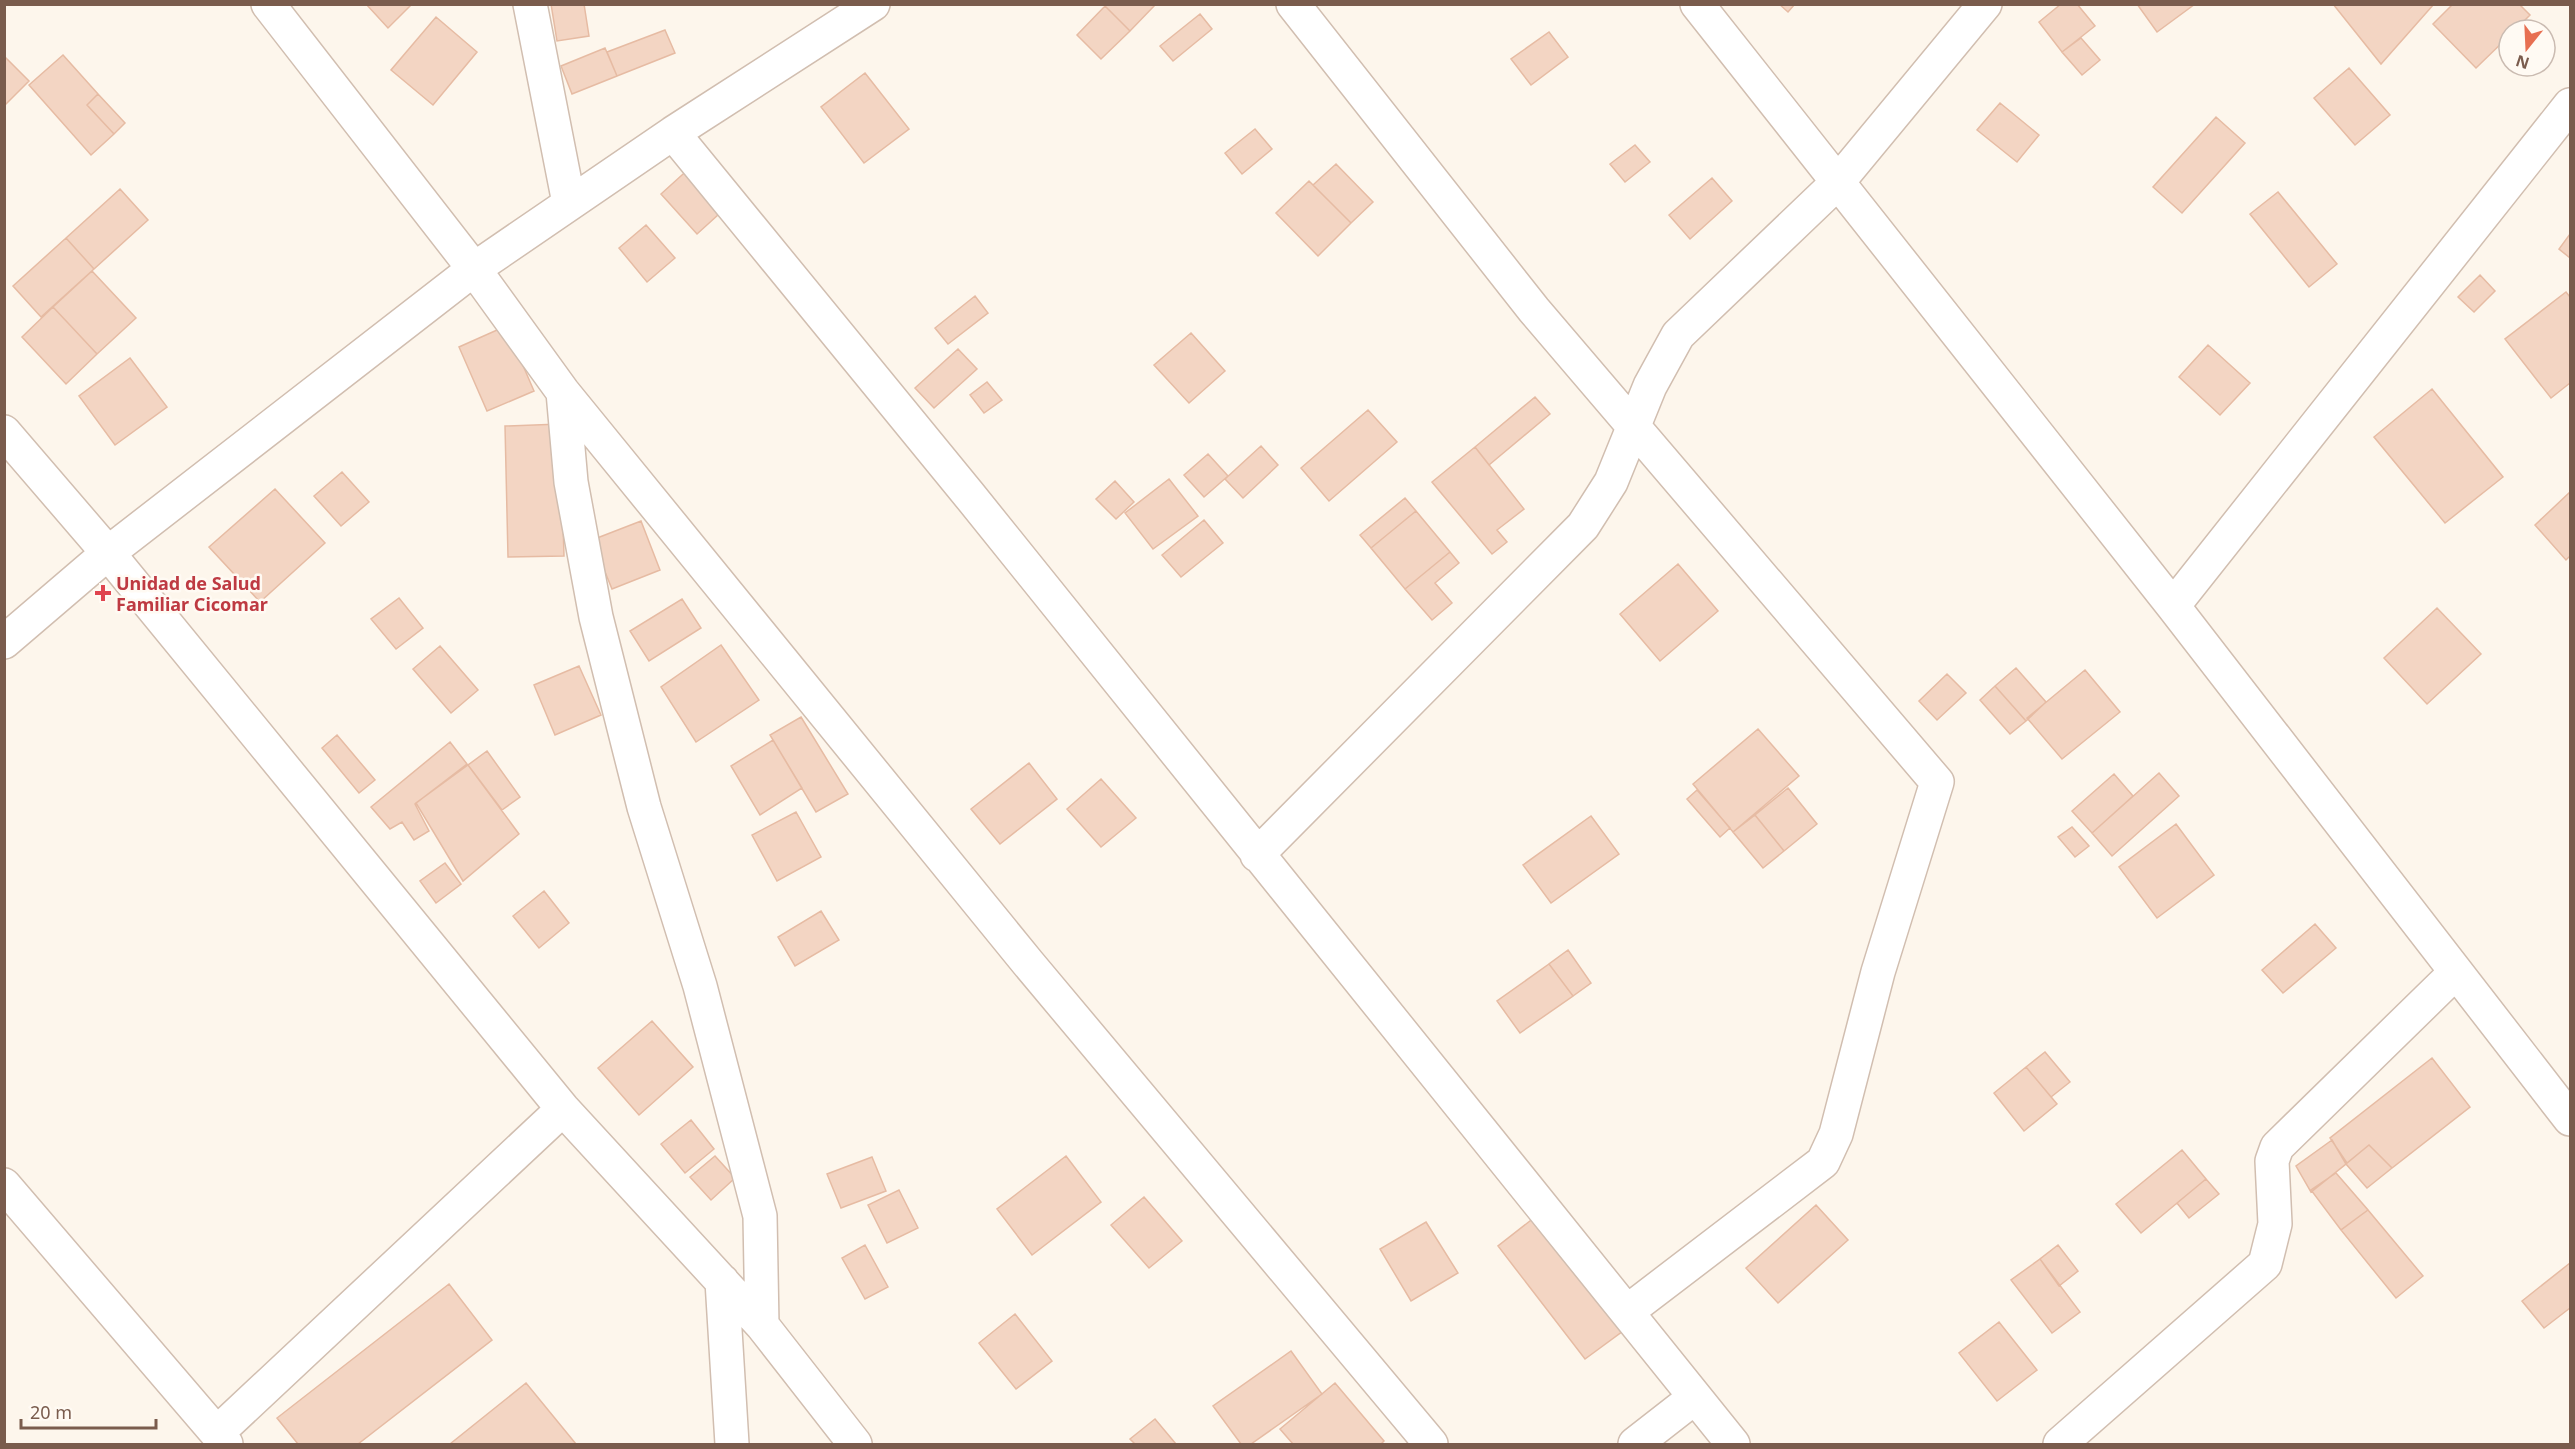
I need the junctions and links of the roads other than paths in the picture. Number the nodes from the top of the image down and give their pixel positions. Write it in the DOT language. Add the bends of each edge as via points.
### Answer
graph roads {
  1 [pos="268,4"];
  2 [pos="530,4"];
  3 [pos="1293,4"];
  4 [pos="1696,4"];
  5 [pos="1985,4"];
  6 [pos="860,8"];
  7 [pos="2571,105"];
  8 [pos="673,134"];
  9 [pos="1837,183"];
  10 [pos="569,203"];
  11 [pos="474,269"];
  12 [pos="563,392"];
  13 [pos="1635,426"];
  14 [pos="4,432"];
  15 [pos="108,553"];
  16 [pos="2173,606"];
  17 [pos="4,642"];
  18 [pos="1257,855"];
  19 [pos="2456,972"];
  20 [pos="563,1109"];
  21 [pos="2571,1119"];
  22 [pos="4,1185"];
  23 [pos="722,1281"];
  24 [pos="1628,1311"];
  25 [pos="762,1325"];
  26 [pos="1694,1398"];
  27 [pos="222,1439"];
  28 [pos="732,1444"];
  29 [pos="855,1444"];
  30 [pos="1431,1444"];
  31 [pos="1635,1444"];
  32 [pos="1733,1444"];
  33 [pos="2060,1444"];
  1 -- 11 [label="street"];
  2 -- 10 [label="street"];
  3 -- 13 [label="street" via="1534,310"];
  4 -- 9 [label="street"];
  5 -- 9 [label="street"];
  6 -- 8 [label="street"];
  7 -- 16 [label="street"];
  8 -- 10 [label="street"];
  8 -- 18 [label="street"];
  9 -- 13 [label="street" via="1678,334 1650,386"];
  9 -- 16 [label="street"];
  10 -- 11 [label="street"];
  11 -- 12 [label="street"];
  11 -- 15 [label="street"];
  12 -- 25 [label="street" via="571,482 596,617 644,807 700,986 760,1216"];
  12 -- 30 [label="street" via="1028,963"];
  13 -- 18 [label="street" via="1611,482 1583,526"];
  13 -- 24 [label="street" via="1936,782 1878,972 1836,1134 1823,1162"];
  14 -- 15 [label="street"];
  15 -- 17 [label="street"];
  15 -- 20 [label="street"];
  16 -- 19 [label="street"];
  18 -- 24 [label="street"];
  19 -- 21 [label="street"];
  19 -- 33 [label="street" via="2277,1147 2272,1161 2276,1224 2265,1264"];
  20 -- 23 [label="street"];
  20 -- 27 [label="street"];
  22 -- 27 [label="street"];
  23 -- 25 [label="street"];
  23 -- 28 [label="street"];
  24 -- 26 [label="street"];
  25 -- 29 [label="street"];
  26 -- 31 [label="street"];
  26 -- 32 [label="street"];
}
